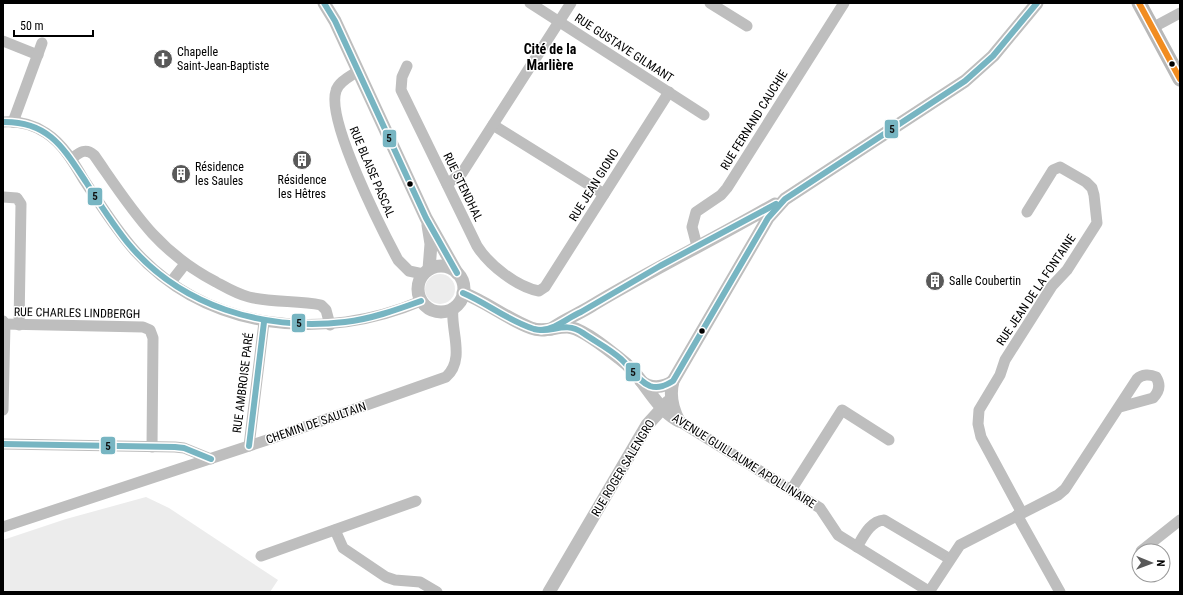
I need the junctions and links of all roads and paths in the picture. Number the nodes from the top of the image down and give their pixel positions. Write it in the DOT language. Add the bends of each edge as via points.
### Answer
graph roads {
  1 [pos="324,3"];
  2 [pos="334,3"];
  3 [pos="530,3"];
  4 [pos="571,3"];
  5 [pos="710,3"];
  6 [pos="844,3"];
  7 [pos="1037,3"];
  8 [pos="1139,3"];
  9 [pos="1149,3"];
  10 [pos="1180,13"];
  11 [pos="335,21"];
  12 [pos="559,22"];
  13 [pos="747,26"];
  14 [pos="1156,26"];
  15 [pos="3,41"];
  16 [pos="42,43"];
  17 [pos="38,55"];
  18 [pos="1180,60"];
  19 [pos="407,66"];
  20 [pos="358,71"];
  21 [pos="1180,78"];
  22 [pos="669,92"];
  23 [pos="704,115"];
  24 [pos="8,122"];
  25 [pos="493,125"];
  26 [pos="71,159"];
  27 [pos="447,184"];
  28 [pos="604,194"];
  29 [pos="3,197"];
  30 [pos="785,199"];
  31 [pos="1027,212"];
  32 [pos="426,218"];
  33 [pos="745,222"];
  34 [pos="757,236"];
  35 [pos="697,246"];
  36 [pos="184,264"];
  37 [pos="426,272"];
  38 [pos="457,272"];
  39 [pos="171,282"];
  40 [pos="542,291"];
  41 [pos="463,293"];
  42 [pos="421,301"];
  43 [pos="453,308"];
  44 [pos="582,312"];
  45 [pos="264,322"];
  46 [pos="4,323"];
  47 [pos="19,325"];
  48 [pos="330,325"];
  49 [pos="551,329"];
  50 [pos="579,331"];
  51 [pos="641,381"];
  52 [pos="672,387"];
  53 [pos="1120,407"];
  54 [pos="663,409"];
  55 [pos="3,410"];
  56 [pos="679,421"];
  57 [pos="889,440"];
  58 [pos="3,444"];
  59 [pos="248,446"];
  60 [pos="152,447"];
  61 [pos="211,459"];
  62 [pos="791,490"];
  63 [pos="416,501"];
  64 [pos="1020,514"];
  65 [pos="1180,520"];
  66 [pos="3,526"];
  67 [pos="335,530"];
  68 [pos="1151,543"];
  69 [pos="857,547"];
  70 [pos="261,556"];
  71 [pos="950,559"];
  72 [pos="437,592"];
  73 [pos="549,592"];
  74 [pos="930,592"];
  75 [pos="1060,592"];
  1 -- 11 [label="street"];
  2 -- 11 [label="street"];
  3 -- 12 [label="street, RUE GUSTAVE GILMANT"];
  4 -- 12 [label="street"];
  5 -- 13 [label="street"];
  6 -- 35 [label="street, RUE FERNAND CAUCHIE" via="727,188 721,196 696,212 692,227"];
  7 -- 30 [label="street" via="993,56 965,81"];
  8 -- 14 [label="main road"];
  9 -- 14 [label="main road"];
  10 -- 14 [label="street"];
  11 -- 20 [label="street"];
  12 -- 22 [label="street, RUE GUSTAVE GILMANT"];
  12 -- 25 [label="street"];
  14 -- 18 [label="main road"];
  14 -- 21 [label="main road"];
  15 -- 17 [label="street"];
  16 -- 17 [label="street"];
  17 -- 24 [label="street"];
  19 -- 27 [label="street, RUE STENDHAL" via="402,77 401,90"];
  20 -- 32 [label="street"];
  20 -- 37 [label="street, RUE BLAISE PASCAL" via="336,91 334,101 339,128 352,162 398,260 406,269"];
  22 -- 23 [label="street, RUE GUSTAVE GILMANT"];
  22 -- 28 [label="street, RUE JEAN GIONO"];
  24 -- 26 [label="street" via="26,124 45,132"];
  25 -- 27 [label="street" via="462,173"];
  25 -- 28 [label="street"];
  26 -- 36 [label="street" via="83,151 89,151 94,155 150,232"];
  26 -- 39 [label="street" via="132,247"];
  27 -- 40 [label="street, RUE STENDHAL" via="474,240 489,263 505,275 534,290"];
  28 -- 40 [label="street, RUE JEAN GIONO"];
  29 -- 47 [label="street" via="17,198 21,204"];
  30 -- 33 [label="street"];
  30 -- 34 [label="street" via="770,215"];
  31 -- 64 [label="street, RUE JEAN DE LA FONTAINE" via="1053,170 1060,167 1092,188 1097,223 1067,270 1052,286 1007,357 1000,375 979,410 978,424 981,437"];
  32 -- 37 [label="street" via="431,244"];
  32 -- 38 [label="street"];
  33 -- 34 [label="street" via="754,227"];
  33 -- 35 [label="street"];
  34 -- 52 [label="street"];
  35 -- 44 [label="street"];
  36 -- 39 [label="street"];
  36 -- 48 [label="street" via="228,289 249,297 321,305 326,310"];
  37 -- 38 [label="street" via="443,266"];
  37 -- 42 [label="street" via="418,287"];
  38 -- 41 [label="street" via="462,282"];
  39 -- 45 [label="street" via="195,297 222,309"];
  41 -- 43 [label="street"];
  41 -- 49 [label="street" via="529,327 539,330"];
  42 -- 43 [label="street" via="434,311"];
  42 -- 48 [label="street" via="384,315"];
  43 -- 59 [label="street, CHEMIN DE SAULTAIN" via="455,357 452,371 446,377"];
  44 -- 49 [label="street"];
  44 -- 50 [label="street" via="577,321"];
  45 -- 48 [label="street" via="300,326"];
  45 -- 59 [label="street, RUE AMBROISE PARÉ"];
  46 -- 47 [label="street, RUE CHARLES LINDBERGH"];
  46 -- 55 [label="street"];
  47 -- 60 [label="street, RUE CHARLES LINDBERGH" via="143,327 150,330 153,338"];
  49 -- 50 [label="street, RUE ROGER SALENGRO" via="569,327"];
  50 -- 51 [label="street, RUE ROGER SALENGRO" via="623,361"];
  51 -- 52 [label="street" via="654,387"];
  51 -- 54 [label="street, RUE ROGER SALENGRO"];
  52 -- 54 [label="street"];
  52 -- 56 [label="street" via="672,406"];
  53 -- 64 [label="street" via="1064,489 1058,495"];
  54 -- 56 [label="street, AVENUE GUILLAUME APOLLINAIRE"];
  54 -- 73 [label="street, RUE ROGER SALENGRO" via="647,425"];
  56 -- 62 [label="street, AVENUE GUILLAUME APOLLINAIRE"];
  57 -- 62 [label="street" via="842,410"];
  58 -- 60 [label="street"];
  59 -- 61 [label="street, CHEMIN DE SAULTAIN"];
  60 -- 61 [label="street" via="184,448"];
  61 -- 66 [label="street, CHEMIN DE SAULTAIN"];
  62 -- 69 [label="street, AVENUE GUILLAUME APOLLINAIRE" via="820,508 835,532"];
  63 -- 67 [label="street"];
  64 -- 71 [label="street" via="964,543"];
  64 -- 75 [label="street, RUE JEAN DE LA FONTAINE"];
  65 -- 68 [label="street"];
  67 -- 70 [label="street"];
  67 -- 72 [label="street" via="343,548 386,577 420,582"];
  69 -- 71 [label="street" via="870,527 884,520"];
  69 -- 74 [label="street, AVENUE GUILLAUME APOLLINAIRE"];
  71 -- 74 [label="street"];
}
